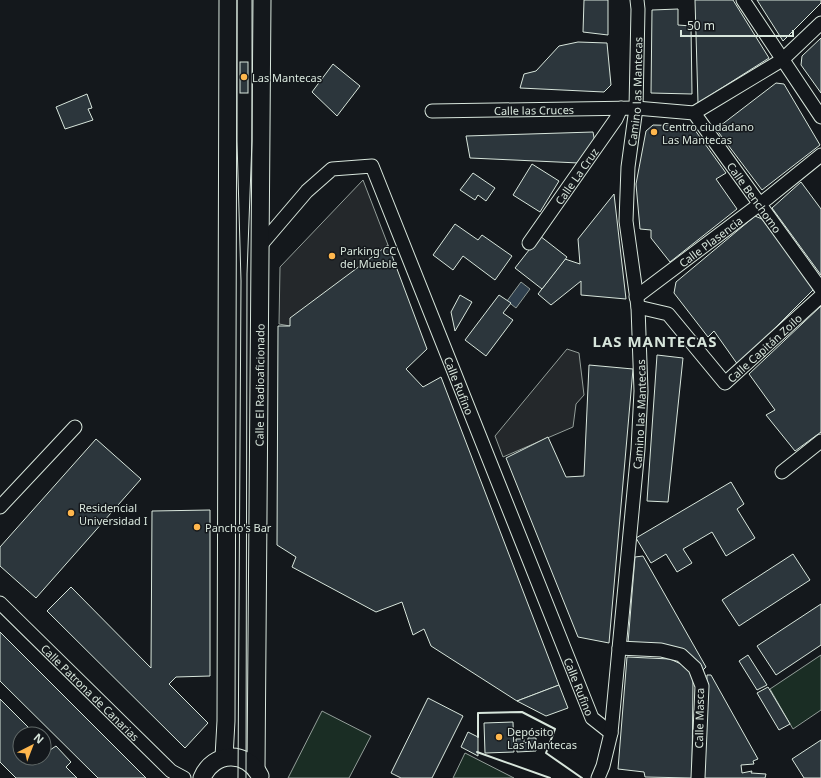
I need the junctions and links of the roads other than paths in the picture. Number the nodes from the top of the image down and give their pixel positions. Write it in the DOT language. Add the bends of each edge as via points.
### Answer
graph roads {
  1 [pos="228,0"];
  2 [pos="262,0"];
  3 [pos="637,0"];
  4 [pos="743,0"];
  5 [pos="821,23"];
  6 [pos="782,60"];
  7 [pos="621,108"];
  8 [pos="636,108"];
  9 [pos="432,111"];
  10 [pos="694,113"];
  11 [pos="821,117"];
  12 [pos="821,155"];
  13 [pos="758,203"];
  14 [pos="529,243"];
  15 [pos="260,246"];
  16 [pos="821,289"];
  17 [pos="821,296"];
  18 [pos="637,302"];
  19 [pos="75,427"];
  20 [pos="821,441"];
  21 [pos="782,472"];
  22 [pos="0,507"];
  23 [pos="0,603"];
  24 [pos="619,648"];
  25 [pos="611,733"];
  26 [pos="224,757"];
  27 [pos="259,774"];
  28 [pos="184,778"];
  29 [pos="202,778"];
  30 [pos="598,778"];
  31 [pos="698,778"];
  1 -- 26 [label="street"];
  2 -- 15 [label="street, Calle El Radioaficionado"];
  3 -- 8 [label="street, Camino las Mantecas"];
  4 -- 6 [label="street"];
  5 -- 6 [label="street"];
  6 -- 10 [label="street"];
  6 -- 11 [label="street"];
  7 -- 8 [label="street, Calle las Cruces"];
  7 -- 9 [label="street, Calle las Cruces"];
  7 -- 14 [label="street, Calle La Cruz" via="616,119"];
  8 -- 10 [label="street"];
  8 -- 18 [label="street, Camino las Mantecas" via="628,167 626,221"];
  10 -- 13 [label="street, Calle Benchomo"];
  12 -- 13 [label="street, Calle Plasencia"];
  13 -- 16 [label="street, Calle Benchomo"];
  13 -- 18 [label="street, Calle Plasencia"];
  15 -- 25 [label="street, Calle Rufino" via="307,191 332,169 372,166 592,718"];
  15 -- 27 [label="street, Calle El Radioaficionado"];
  17 -- 18 [label="street, Calle Capitán Zoilo" via="725,383 668,314"];
  18 -- 24 [label="street, Camino las Mantecas" via="641,391 638,449"];
  19 -- 22 [label="street"];
  20 -- 21 [label="street"];
  23 -- 28 [label="street, Calle Patrona de Canarias" via="171,771"];
  24 -- 25 [label="street, Camino las Mantecas"];
  24 -- 31 [label="street, Calle Masca" via="661,650 681,655 695,668 702,686"];
  25 -- 30 [label="street, Camino las Mantecas"];
  26 -- 27 [label="street" via="243,758"];
  26 -- 29 [label="street" via="210,765"];
}
